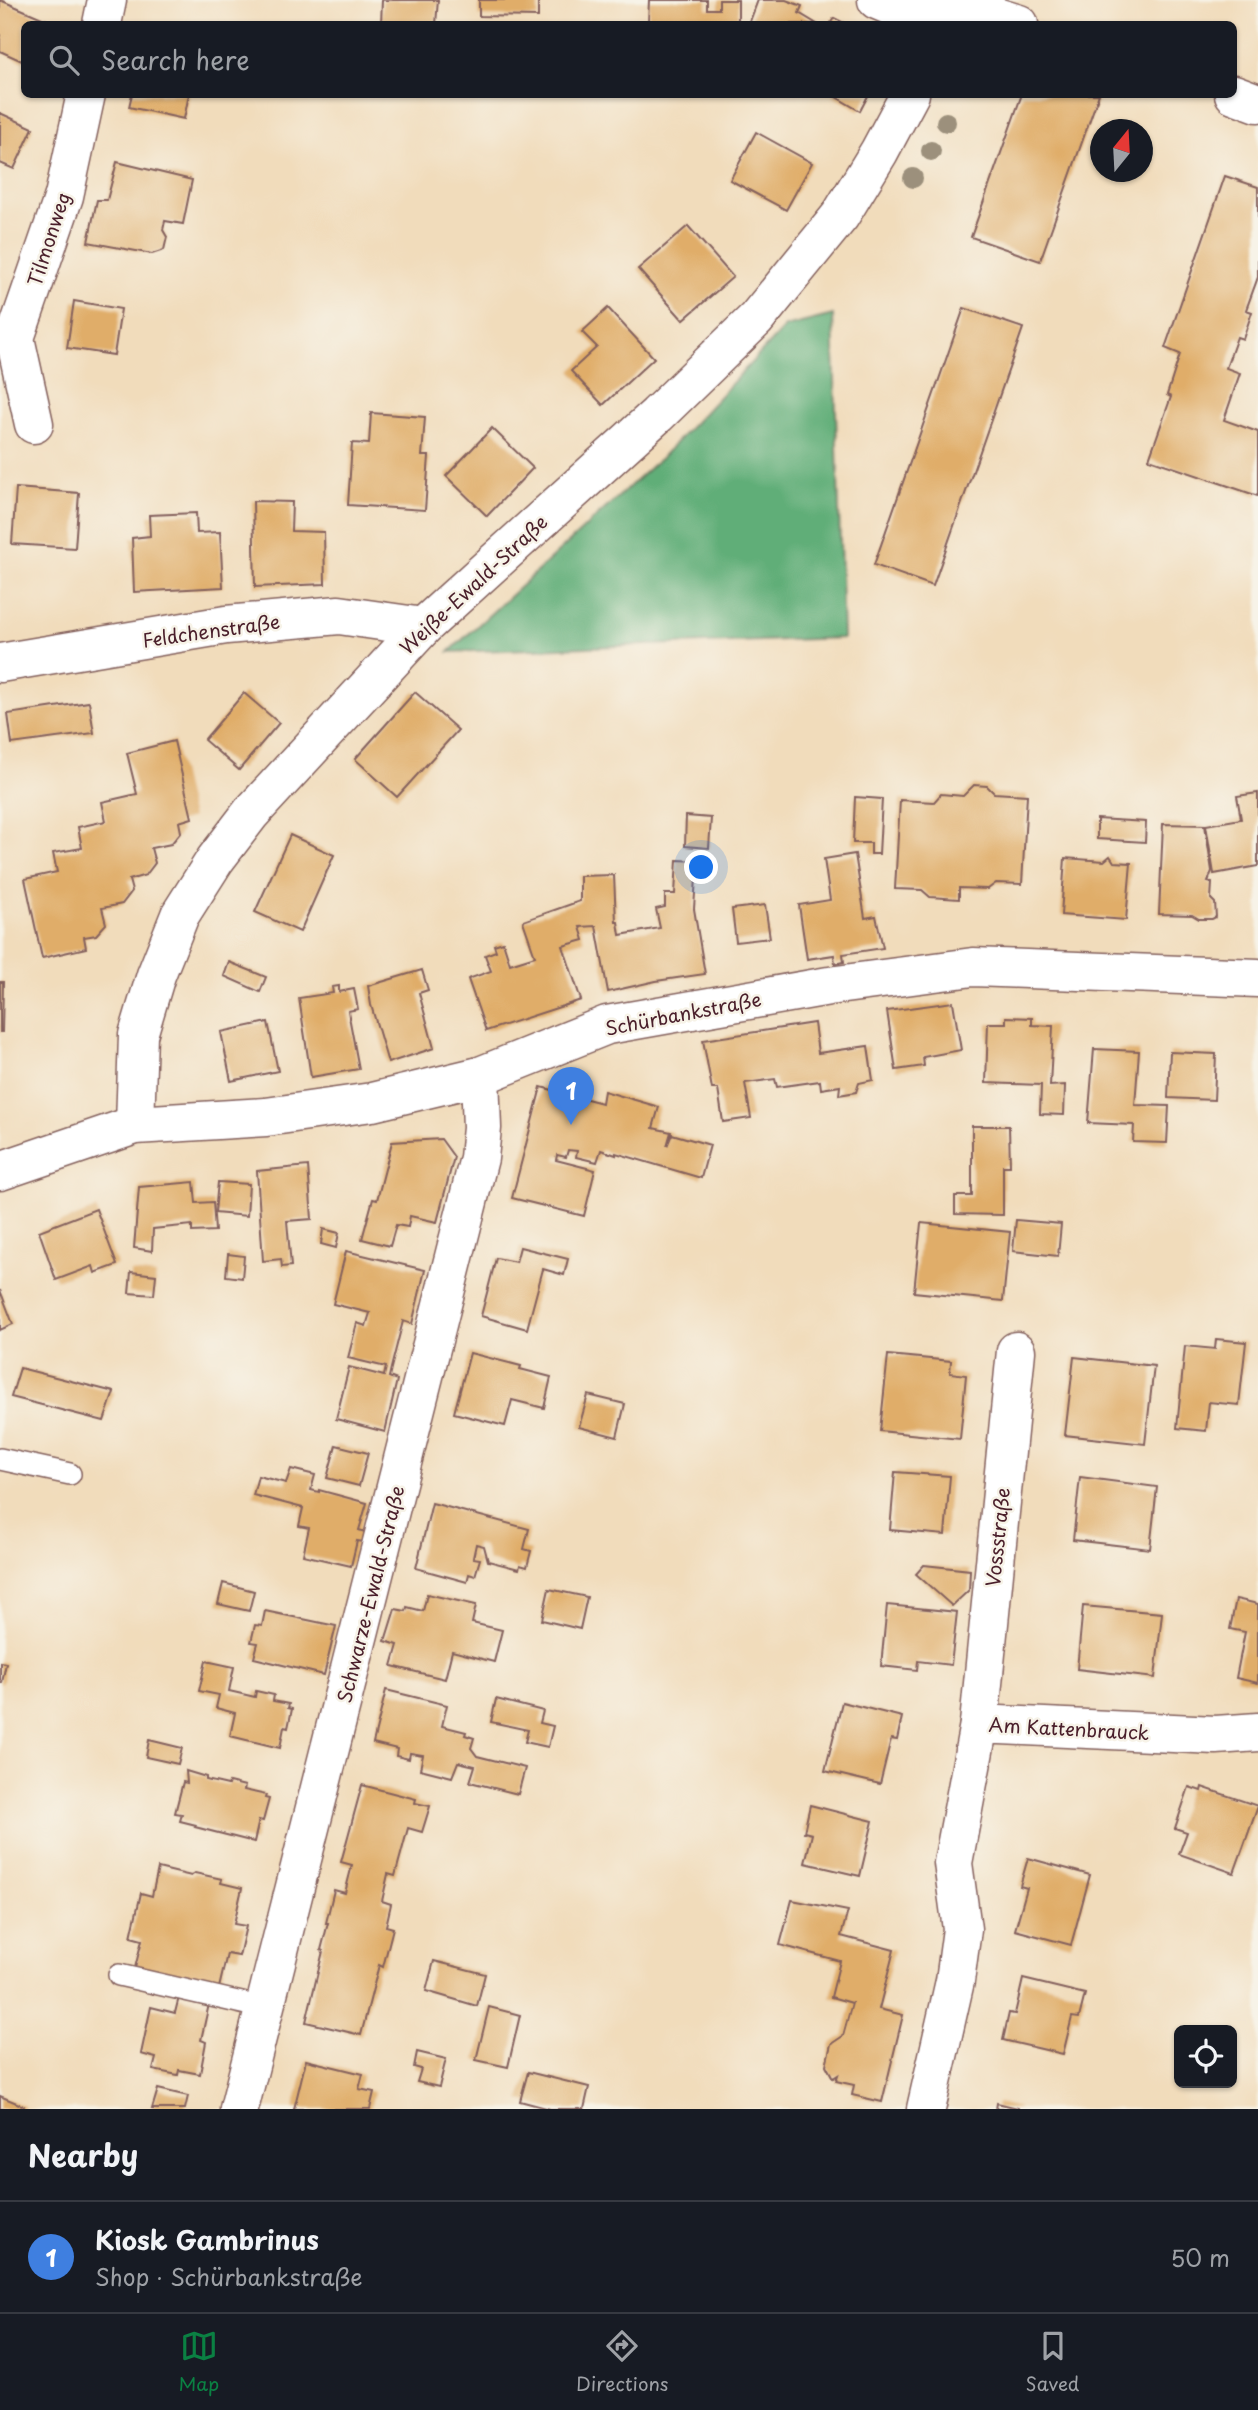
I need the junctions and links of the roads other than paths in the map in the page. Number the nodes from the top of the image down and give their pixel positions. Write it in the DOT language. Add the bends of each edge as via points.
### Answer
graph roads {
  1 [pos="107,0"];
  2 [pos="877,0"];
  3 [pos="942,13"];
  4 [pos="103,21"];
  5 [pos="998,21"];
  6 [pos="1237,95"];
  7 [pos="85,98"];
  8 [pos="908,98"];
  9 [pos="1258,103"];
  10 [pos="34,424"];
  11 [pos="423,627"];
  12 [pos="0,663"];
  13 [pos="1258,978"];
  14 [pos="480,1076"];
  15 [pos="135,1125"];
  16 [pos="0,1171"];
  17 [pos="1016,1351"];
  18 [pos="0,1459"];
  19 [pos="70,1474"];
  20 [pos="979,1724"];
  21 [pos="1258,1732"];
  22 [pos="119,1975"];
  23 [pos="264,2008"];
  24 [pos="239,2109"];
  25 [pos="926,2109"];
  1 -- 4 [label="street"];
  2 -- 3 [label="street"];
  3 -- 5 [label="street"];
  6 -- 9 [label="street"];
  7 -- 10 [label="street, Tilmonweg" via="64,196 15,338"];
  8 -- 11 [label="street, Weiße-Ewald-Straße" via="840,216 756,319"];
  11 -- 12 [label="street, Feldchenstraße" via="339,615 314,617 226,625"];
  11 -- 15 [label="street, Weiße-Ewald-Straße" via="251,813 180,915 138,1035"];
  13 -- 14 [label="street, Schürbankstraße" via="973,967 830,986 607,1025"];
  14 -- 15 [label="street, Schürbankstraße" via="372,1102 266,1117"];
  14 -- 23 [label="street, Schwarze-Ewald-Straße" via="479,1158"];
  15 -- 16 [label="street, Schürbankstraße"];
  17 -- 20 [label="street, Vossstraße"];
  18 -- 19 [label="lane"];
  20 -- 21 [label="street, Am Kattenbrauck" via="1216,1735"];
  20 -- 25 [label="street, Am Kattenbrauck" via="953,1863 962,1929 955,1981"];
  22 -- 23 [label="lane"];
  23 -- 24 [label="street, Schwarze-Ewald-Straße"];
}
